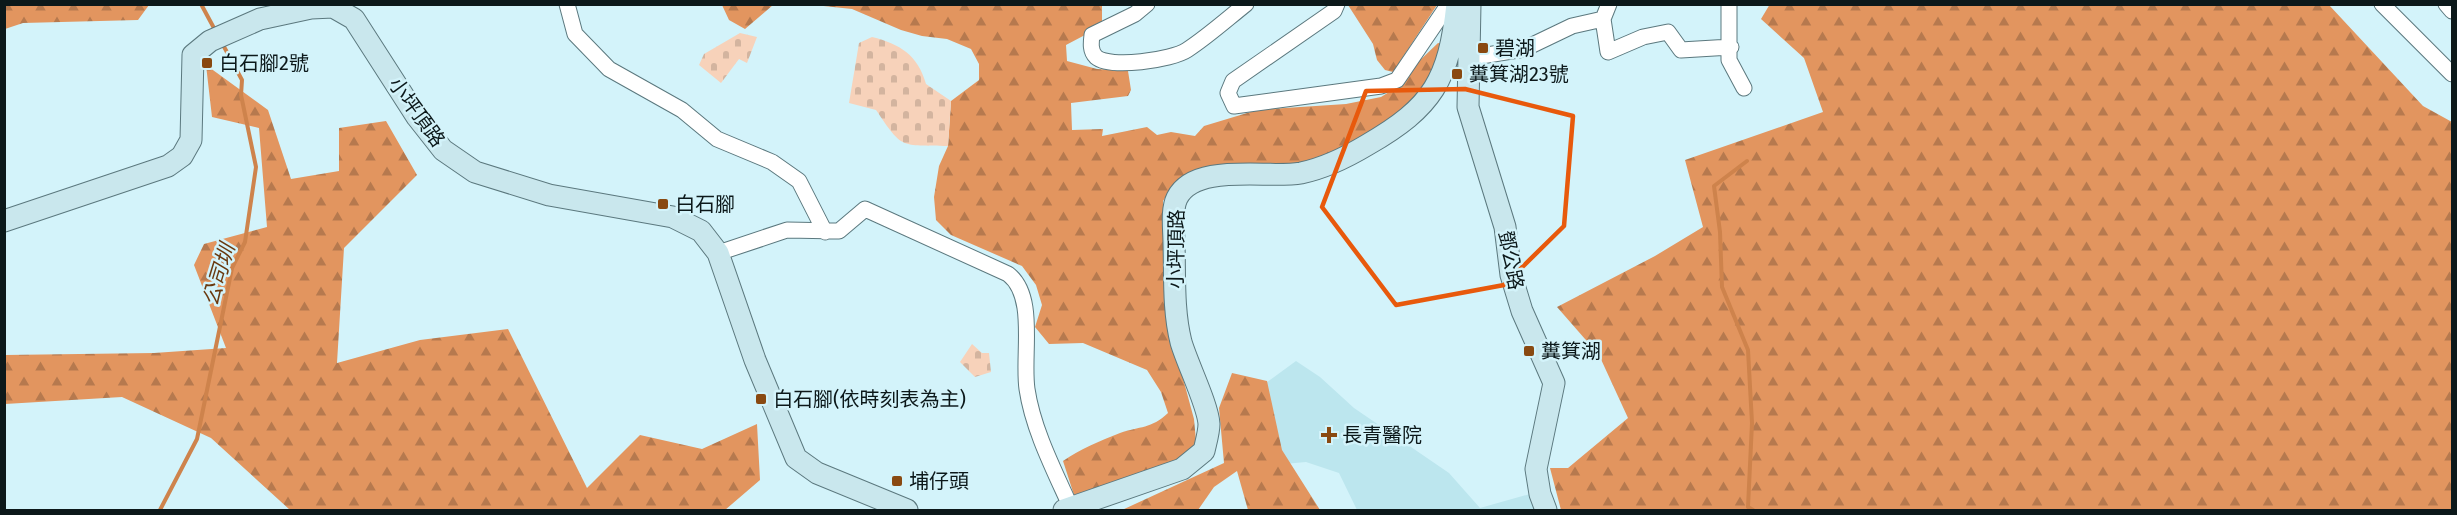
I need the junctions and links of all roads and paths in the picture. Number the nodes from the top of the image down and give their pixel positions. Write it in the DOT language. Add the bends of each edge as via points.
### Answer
graph roads {
  1 [pos="567,4"];
  2 [pos="1147,4"];
  3 [pos="1246,4"];
  4 [pos="1337,4"];
  5 [pos="1451,4"];
  6 [pos="1457,4"];
  7 [pos="1470,4"];
  8 [pos="1729,4"];
  9 [pos="2382,4"];
  10 [pos="2446,4"];
  11 [pos="2452,11"];
  12 [pos="1606,12"];
  13 [pos="1731,47"];
  14 [pos="1469,58"];
  15 [pos="2452,74"];
  16 [pos="1744,88"];
  17 [pos="4,221"];
  18 [pos="825,232"];
  19 [pos="718,253"];
  20 [pos="907,510"];
  21 [pos="1069,510"];
  22 [pos="1546,510"];
  1 -- 18 [label="street" via="575,34 609,69 682,110 717,139 772,162 799,181"];
  2 -- 3 [label="street" via="1092,35 1090,47 1094,55 1104,61 1149,61 1185,52"];
  4 -- 5 [label="street" via="1334,11 1233,81 1228,93 1234,106 1381,86 1397,80"];
  6 -- 21 [label="street, 小坪頂路" via="1454,37 1439,82 1423,106 1398,127 1342,160 1300,173 1210,174 1177,197 1176,314 1181,342 1209,423 1204,451 1182,469"];
  7 -- 14 [label="street, 鄧公路"];
  8 -- 13 [label="street"];
  9 -- 15 [label="street"];
  10 -- 11 [label="street"];
  12 -- 13 [label="street" via="1608,52 1643,37 1668,32 1681,50"];
  12 -- 14 [label="street" via="1524,49"];
  13 -- 16 [label="street" via="1729,60"];
  14 -- 22 [label="street, 鄧公路" via="1468,107 1505,227 1511,274 1522,311 1554,383 1536,469"];
  17 -- 19 [label="street, 小坪頂路" via="168,166 182,156 191,140 194,55 210,40 260,19 333,7 354,19 443,150 475,172 549,195 673,216 701,231"];
  18 -- 19 [label="street" via="787,230"];
  18 -- 21 [label="street" via="839,231 865,209 1018,282 1024,296 1030,406"];
  19 -- 20 [label="street, 小坪頂路" via="755,360 796,458 817,473"];
}
